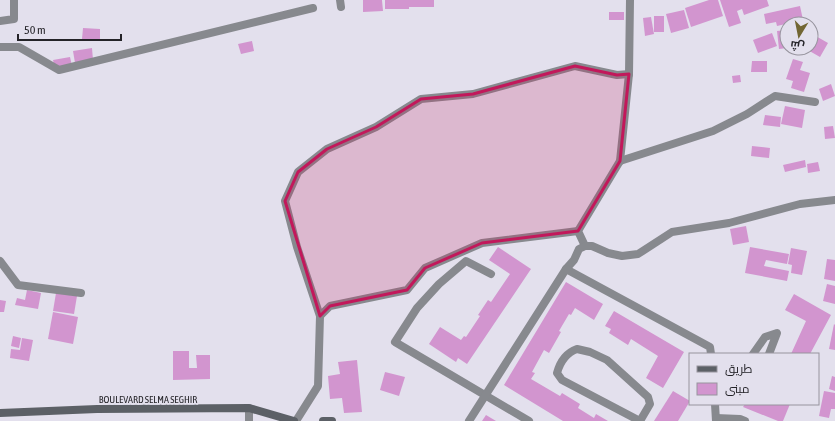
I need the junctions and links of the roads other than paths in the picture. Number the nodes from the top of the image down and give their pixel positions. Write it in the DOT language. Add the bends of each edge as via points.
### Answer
graph roads {
  1 [pos="14,0"];
  2 [pos="630,0"];
  3 [pos="313,8"];
  4 [pos="0,21"];
  5 [pos="0,47"];
  6 [pos="629,74"];
  7 [pos="815,102"];
  8 [pos="620,161"];
  9 [pos="835,200"];
  10 [pos="578,231"];
  11 [pos="585,246"];
  12 [pos="0,261"];
  13 [pos="566,270"];
  14 [pos="491,274"];
  15 [pos="81,293"];
  16 [pos="320,316"];
  17 [pos="710,353"];
  18 [pos="754,353"];
  19 [pos="769,353"];
  20 [pos="485,395"];
  21 [pos="715,405"];
  22 [pos="249,408"];
  23 [pos="0,413"];
  24 [pos="716,420"];
  25 [pos="250,421"];
  26 [pos="295,421"];
  27 [pos="323,421"];
  28 [pos="332,421"];
  29 [pos="469,421"];
  30 [pos="529,421"];
  31 [pos="640,421"];
  32 [pos="745,421"];
  1 -- 4 [label="street" via="14,19"];
  2 -- 6 [label="street"];
  3 -- 5 [label="street" via="59,70 19,47"];
  6 -- 8 [label="street"];
  6 -- 16 [label="street" via="617,75 576,66 473,94 421,99 376,127 327,149 298,172 285,201 296,247"];
  7 -- 8 [label="street" via="775,96 747,114 712,131"];
  8 -- 10 [label="street"];
  9 -- 11 [label="street" via="800,204 729,223 672,232 638,254 622,256"];
  10 -- 11 [label="street"];
  10 -- 16 [label="street" via="482,243 425,268 407,290 330,306"];
  11 -- 13 [label="street" via="579,250"];
  12 -- 15 [label="street" via="18,285"];
  13 -- 17 [label="street" via="710,347"];
  13 -- 20 [label="street"];
  14 -- 20 [label="street" via="466,260 417,308 395,342"];
  16 -- 26 [label="street" via="318,386"];
  18 -- 19 [label="street" via="765,337 777,333"];
  20 -- 29 [label="street"];
  20 -- 30 [label="street"];
  21 -- 24 [label="street"];
  22 -- 23 [label="main road, BOULEVARD SELMA SEGHIR"];
  22 -- 25 [label="street"];
  22 -- 26 [label="main road, BOULEVARD SELMA SEGHIR"];
  24 -- 32 [label="street"];
  27 -- 28 [label="main road"];
  31 -- 31 [label="street" via="650,404 648,397 607,360 576,349 568,352 557,373 562,380"];
}
